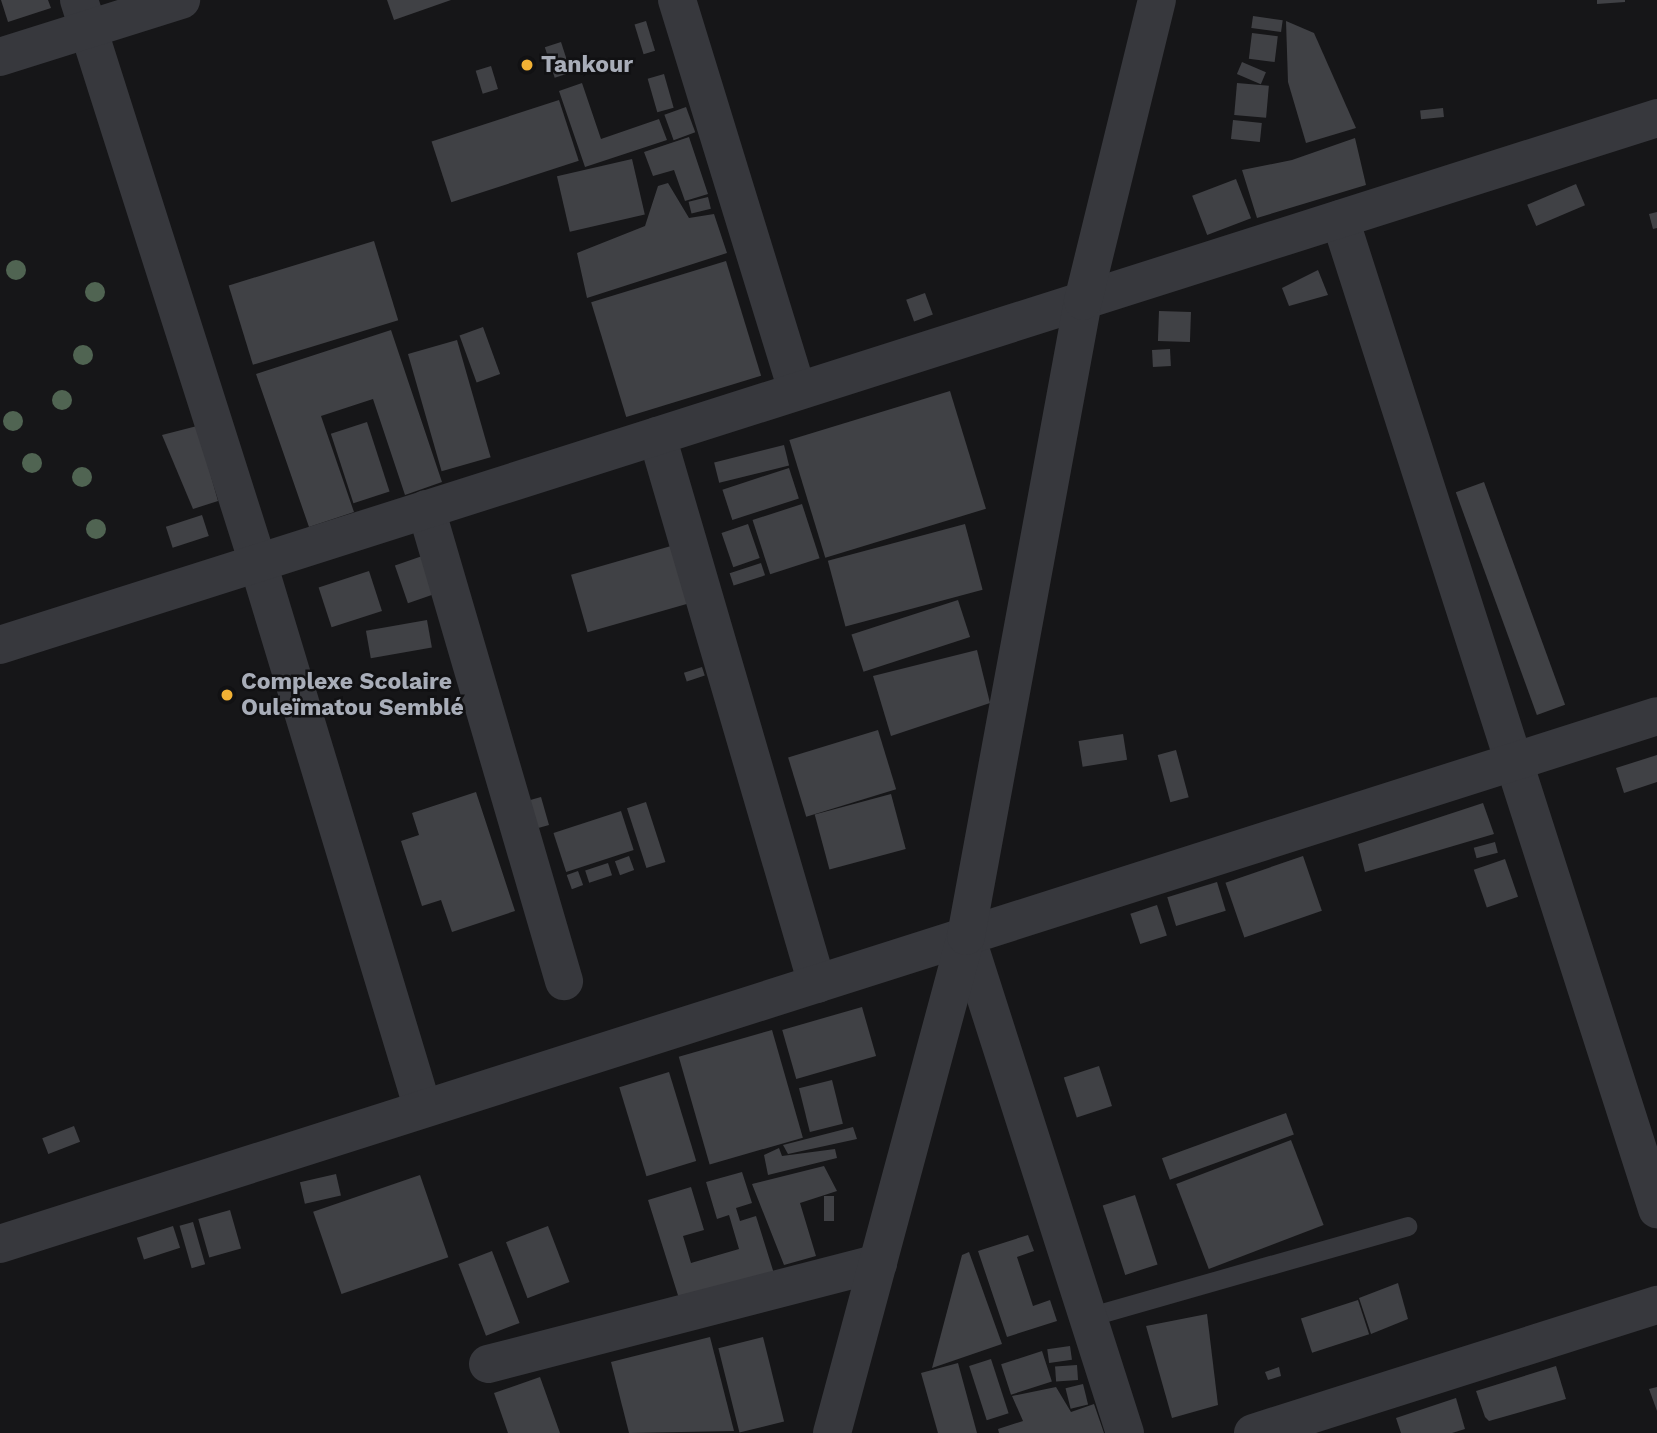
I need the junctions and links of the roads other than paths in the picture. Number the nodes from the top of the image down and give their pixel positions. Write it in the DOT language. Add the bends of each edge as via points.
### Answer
graph roads {
  1 [pos="181,0"];
  2 [pos="677,0"];
  3 [pos="1157,0"];
  4 [pos="83,15"];
  5 [pos="0,57"];
  6 [pos="1657,118"];
  7 [pos="1340,219"];
  8 [pos="1083,301"];
  9 [pos="797,391"];
  10 [pos="657,436"];
  11 [pos="426,509"];
  12 [pos="258,562"];
  13 [pos="0,645"];
  14 [pos="1657,716"];
  15 [pos="1514,762"];
  16 [pos="966,936"];
  17 [pos="564,981"];
  18 [pos="817,984"];
  19 [pos="423,1109"];
  20 [pos="1657,1209"];
  21 [pos="1407,1226"];
  22 [pos="0,1244"];
  23 [pos="878,1263"];
  24 [pos="1657,1306"];
  25 [pos="1088,1317"];
  26 [pos="488,1363"];
  27 [pos="832,1433"];
  28 [pos="1125,1433"];
  29 [pos="1253,1433"];
  1 -- 4 [label="street"];
  2 -- 9 [label="street"];
  3 -- 8 [label="street"];
  4 -- 5 [label="street"];
  4 -- 12 [label="street"];
  6 -- 7 [label="street"];
  7 -- 8 [label="street"];
  7 -- 15 [label="street"];
  8 -- 9 [label="street"];
  8 -- 16 [label="street"];
  9 -- 10 [label="street"];
  10 -- 11 [label="street"];
  10 -- 18 [label="street"];
  11 -- 12 [label="street"];
  11 -- 17 [label="street"];
  12 -- 13 [label="street"];
  12 -- 19 [label="street"];
  14 -- 15 [label="street"];
  15 -- 16 [label="street"];
  15 -- 20 [label="street"];
  16 -- 18 [label="street"];
  16 -- 23 [label="street"];
  16 -- 25 [label="street"];
  18 -- 19 [label="street"];
  19 -- 22 [label="street"];
  21 -- 25 [label="lane"];
  23 -- 26 [label="street"];
  23 -- 27 [label="street"];
  24 -- 29 [label="street"];
  25 -- 28 [label="street"];
}
